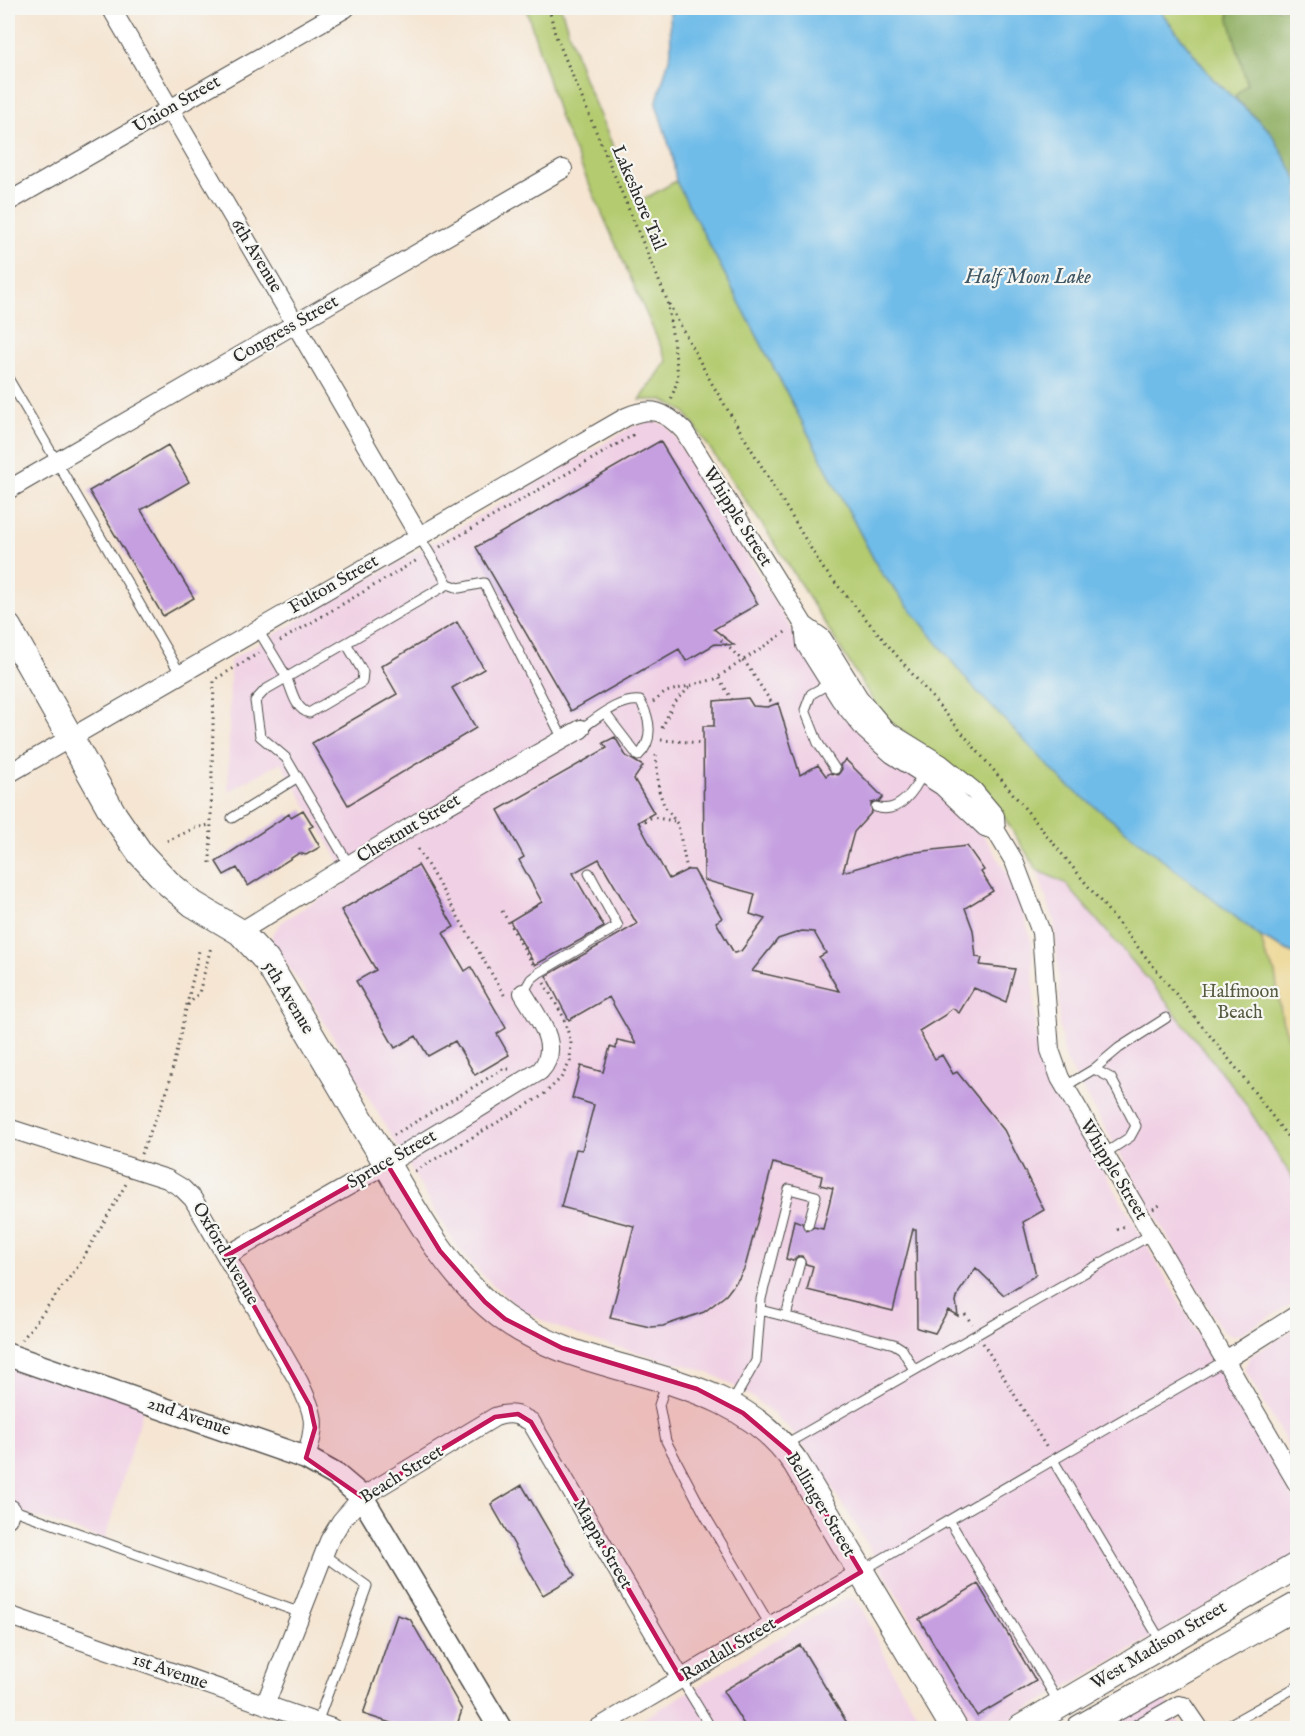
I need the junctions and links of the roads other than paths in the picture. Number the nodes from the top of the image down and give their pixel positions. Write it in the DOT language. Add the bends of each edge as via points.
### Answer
graph roads {
  1 [pos="111,8"];
  2 [pos="346,8"];
  3 [pos="170,110"];
  4 [pos="563,169"];
  5 [pos="8,202"];
  6 [pos="296,323"];
  7 [pos="8,378"];
  8 [pos="667,408"];
  9 [pos="57,461"];
  10 [pos="8,490"];
  11 [pos="418,536"];
  12 [pos="448,584"];
  13 [pos="8,627"];
  14 [pos="258,630"];
  15 [pos="346,643"];
  16 [pos="181,675"];
  17 [pos="287,678"];
  18 [pos="838,679"];
  19 [pos="605,713"];
  20 [pos="581,729"];
  21 [pos="70,737"];
  22 [pos="563,739"];
  23 [pos="928,755"];
  24 [pos="835,769"];
  25 [pos="8,774"];
  26 [pos="923,774"];
  27 [pos="298,777"];
  28 [pos="876,807"];
  29 [pos="232,818"];
  30 [pos="996,831"];
  31 [pos="349,865"];
  32 [pos="589,873"];
  33 [pos="240,932"];
  34 [pos="516,998"];
  35 [pos="1166,1018"];
  36 [pos="1094,1069"];
  37 [pos="1064,1087"];
  38 [pos="8,1128"];
  39 [pos="1104,1155"];
  40 [pos="387,1164"];
  41 [pos="808,1225"];
  42 [pos="1152,1234"];
  43 [pos="226,1256"];
  44 [pos="800,1262"];
  45 [pos="760,1310"];
  46 [pos="1298,1314"];
  47 [pos="786,1316"];
  48 [pos="580,1354"];
  49 [pos="8,1356"];
  50 [pos="1224,1360"];
  51 [pos="914,1370"];
  52 [pos="668,1379"];
  53 [pos="731,1405"];
  54 [pos="518,1414"];
  55 [pos="783,1445"];
  56 [pos="306,1458"];
  57 [pos="1053,1460"];
  58 [pos="1298,1485"];
  59 [pos="362,1497"];
  60 [pos="9,1513"];
  61 [pos="949,1520"];
  62 [pos="324,1555"];
  63 [pos="1298,1564"];
  64 [pos="861,1572"];
  65 [pos="1298,1605"];
  66 [pos="301,1612"];
  67 [pos="8,1615"];
  68 [pos="770,1625"];
  69 [pos="1163,1645"];
  70 [pos="681,1679"];
  71 [pos="1298,1686"];
  72 [pos="265,1705"];
  73 [pos="1061,1705"];
  74 [pos="325,1726"];
  75 [pos="500,1728"];
  76 [pos="598,1728"];
  77 [pos="711,1728"];
  78 [pos="954,1728"];
  79 [pos="1021,1728"];
  80 [pos="1080,1728"];
  81 [pos="1139,1728"];
  82 [pos="1198,1728"];
  83 [pos="1223,1728"];
  1 -- 3 [label="street, 6th Avenue"];
  2 -- 3 [label="street, Union Street"];
  3 -- 5 [label="street, Union Street"];
  3 -- 6 [label="street, 6th Avenue"];
  4 -- 6 [label="street, Congress Street"];
  6 -- 9 [label="street, Congress Street"];
  6 -- 11 [label="street, 6th Avenue"];
  7 -- 9 [label="lane"];
  8 -- 11 [label="street, Fulton Street" via="641,410 626,417"];
  8 -- 18 [label="street, Whipple Street" via="804,625 806,645"];
  9 -- 10 [label="street, Congress Street"];
  9 -- 16 [label="lane"];
  11 -- 12 [label="lane"];
  11 -- 14 [label="street, Fulton Street"];
  12 -- 15 [label="lane"];
  12 -- 22 [label="lane" via="459,588 484,583"];
  13 -- 21 [label="main road, 5th Avenue"];
  14 -- 16 [label="street, Fulton Street"];
  14 -- 17 [label="lane"];
  15 -- 17 [label="lane"];
  15 -- 17 [label="lane" via="363,672 362,682 312,713 303,711"];
  16 -- 21 [label="street, Fulton Street"];
  17 -- 27 [label="lane" via="257,698 258,730 286,758"];
  18 -- 23 [label="street, Whipple Street" via="885,730"];
  18 -- 24 [label="lane" via="811,694 805,710 818,743"];
  18 -- 26 [label="street, Whipple Street" via="852,714 876,742"];
  19 -- 19 [label="lane" via="638,756 650,736 646,710 640,700"];
  19 -- 20 [label="lane"];
  20 -- 22 [label="street, Chestnut Street"];
  21 -- 25 [label="street, Fulton Street"];
  21 -- 33 [label="main road, 5th Avenue" via="123,829 154,870 193,903"];
  22 -- 31 [label="street, Chestnut Street"];
  23 -- 26 [label="lane"];
  23 -- 30 [label="street, Whipple Street" via="986,804 995,816"];
  26 -- 28 [label="lane" via="901,803 892,808"];
  26 -- 30 [label="street, Whipple Street" via="954,796 985,827"];
  27 -- 29 [label="lane"];
  27 -- 31 [label="lane"];
  30 -- 37 [label="street, Whipple Street" via="1014,861 1036,916 1043,947 1050,1050"];
  31 -- 33 [label="street, Chestnut Street"];
  32 -- 34 [label="lane" via="618,927 538,973"];
  33 -- 40 [label="main road, 5th Avenue" via="267,960"];
  34 -- 40 [label="street, Spruce Street" via="547,1036 550,1054 545,1066"];
  35 -- 36 [label="lane"];
  36 -- 37 [label="lane"];
  36 -- 39 [label="lane" via="1111,1078 1136,1126 1130,1137"];
  37 -- 39 [label="street, Whipple Street"];
  38 -- 43 [label="street, Oxford Avenue" via="167,1179 193,1199"];
  39 -- 42 [label="street, Whipple Street"];
  40 -- 43 [label="street, Spruce Street"];
  40 -- 48 [label="main road, 5th Avenue" via="460,1279 505,1318 529,1333"];
  41 -- 45 [label="lane" via="816,1196 789,1189"];
  42 -- 50 [label="street, Whipple Street"];
  42 -- 51 [label="lane"];
  43 -- 56 [label="street, Oxford Avenue" via="310,1406 315,1428"];
  44 -- 47 [label="lane"];
  45 -- 47 [label="lane"];
  45 -- 53 [label="lane" via="756,1361"];
  46 -- 50 [label="street"];
  47 -- 51 [label="lane" via="894,1344 902,1349"];
  48 -- 52 [label="main road, Bellinger Street"];
  49 -- 56 [label="street, 2nd Avenue"];
  50 -- 57 [label="lane"];
  50 -- 58 [label="street, Whipple Street"];
  51 -- 55 [label="lane"];
  52 -- 53 [label="main road, Bellinger Street"];
  52 -- 68 [label="lane" via="659,1405 666,1441"];
  53 -- 55 [label="main road, Bellinger Street"];
  54 -- 59 [label="street, Beach Street" via="495,1418"];
  54 -- 70 [label="street, Mappa Street" via="531,1422"];
  55 -- 64 [label="main road, Bellinger Street"];
  56 -- 59 [label="street, 2nd Avenue" via="336,1475"];
  57 -- 61 [label="lane"];
  57 -- 69 [label="lane"];
  59 -- 62 [label="street, Beach Street" via="341,1521"];
  59 -- 75 [label="street"];
  60 -- 66 [label="lane"];
  61 -- 64 [label="lane"];
  61 -- 73 [label="lane"];
  62 -- 66 [label="street, Beach Street"];
  62 -- 74 [label="lane" via="367,1586"];
  63 -- 69 [label="main road, West Madison Street"];
  64 -- 68 [label="street, Randall Street"];
  64 -- 78 [label="main road, Bellinger Street"];
  65 -- 80 [label="main road, West Madison Street"];
  66 -- 72 [label="street, Beach Street"];
  67 -- 72 [label="street, 1st Avenue"];
  68 -- 70 [label="street, Randall Street"];
  69 -- 73 [label="main road, West Madison Street"];
  70 -- 76 [label="street, Randall Street"];
  70 -- 77 [label="lane"];
  71 -- 83 [label="lane"];
  72 -- 74 [label="street, 1st Avenue"];
  73 -- 79 [label="main road, West Madison Street"];
  81 -- 82 [label="street" via="1179,1705 1184,1706"];
}
